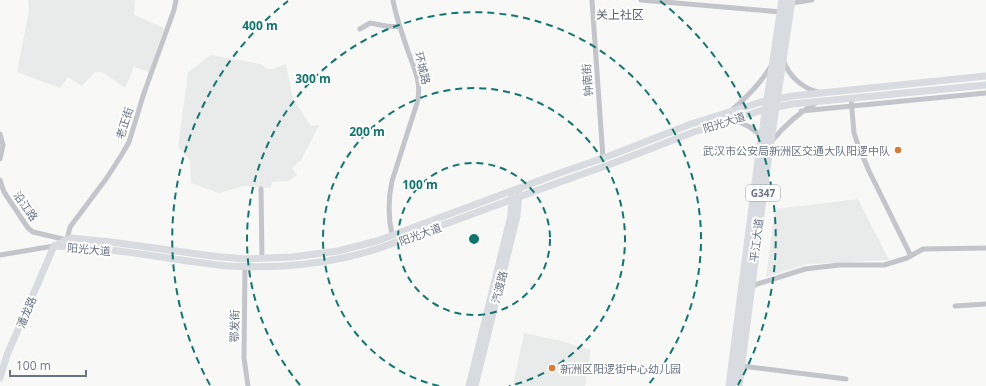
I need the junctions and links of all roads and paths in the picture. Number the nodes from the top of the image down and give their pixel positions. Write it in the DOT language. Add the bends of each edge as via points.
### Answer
graph roads {
  1 [pos="176,0"];
  2 [pos="393,0"];
  3 [pos="592,0"];
  4 [pos="641,0"];
  5 [pos="812,0"];
  6 [pos="788,1"];
  7 [pos="781,12"];
  8 [pos="400,27"];
  9 [pos="360,29"];
  10 [pos="782,57"];
  11 [pos="773,62"];
  12 [pos="986,76"];
  13 [pos="986,85"];
  14 [pos="821,93"];
  15 [pos="986,93"];
  16 [pos="851,98"];
  17 [pos="818,102"];
  18 [pos="771,104"];
  19 [pos="851,106"];
  20 [pos="801,111"];
  21 [pos="729,112"];
  22 [pos="732,120"];
  23 [pos="0,134"];
  24 [pos="762,138"];
  25 [pos="769,144"];
  26 [pos="603,158"];
  27 [pos="0,159"];
  28 [pos="0,180"];
  29 [pos="261,189"];
  30 [pos="516,189"];
  31 [pos="515,199"];
  32 [pos="392,235"];
  33 [pos="67,240"];
  34 [pos="54,246"];
  35 [pos="986,248"];
  36 [pos="0,255"];
  37 [pos="911,256"];
  38 [pos="262,259"];
  39 [pos="245,267"];
  40 [pos="751,286"];
  41 [pos="986,304"];
  42 [pos="955,306"];
  43 [pos="741,366"];
  44 [pos="0,378"];
  45 [pos="846,379"];
  46 [pos="248,386"];
  47 [pos="469,386"];
  48 [pos="476,386"];
  49 [pos="730,386"];
  50 [pos="738,386"];
  1 -- 33 [label="street, 老正街" via="129,142 122,156 70,227"];
  2 -- 8 [label="street, 环城路"];
  3 -- 26 [label="street, 钟南街"];
  4 -- 7 [label="street"];
  5 -- 6 [label="street"];
  6 -- 7 [label="highway, 平江大道 / G347"];
  6 -- 10 [label="highway, 平江大道 / G347"];
  7 -- 11 [label="highway, 平江大道 / G347"];
  8 -- 9 [label="street" via="370,23"];
  8 -- 32 [label="street, 环城路" via="419,90 390,189 388,214"];
  10 -- 14 [label="street" via="797,81"];
  10 -- 18 [label="highway, 平江大道 / G347"];
  11 -- 18 [label="highway, 平江大道 / G347"];
  11 -- 21 [label="street" via="752,92"];
  12 -- 14 [label="street, 阳光大道"];
  13 -- 16 [label="street, 阳光大道"];
  14 -- 18 [label="street, 阳光大道"];
  15 -- 19 [label="street"];
  16 -- 17 [label="street, 阳光大道"];
  16 -- 19 [label="street"];
  17 -- 18 [label="street, 阳光大道"];
  17 -- 20 [label="street"];
  18 -- 21 [label="street, 阳光大道"];
  18 -- 22 [label="street, 阳光大道"];
  18 -- 24 [label="highway, 平江大道 / G347"];
  18 -- 25 [label="highway, 平江大道 / G347"];
  19 -- 20 [label="street"];
  19 -- 37 [label="street" via="858,145"];
  20 -- 25 [label="street"];
  21 -- 26 [label="street, 阳光大道"];
  22 -- 24 [label="street" via="749,126"];
  22 -- 31 [label="street, 阳光大道"];
  23 -- 27 [label="street" via="3,145"];
  24 -- 49 [label="highway, 平江大道 / G347"];
  25 -- 40 [label="highway, 平江大道 / G347"];
  26 -- 30 [label="street, 阳光大道"];
  28 -- 33 [label="street, 沿江路" via="4,192 28,228 33,232"];
  29 -- 38 [label="street"];
  30 -- 31 [label="street, 汽渡路"];
  30 -- 32 [label="street, 阳光大道"];
  31 -- 39 [label="street, 阳光大道" via="354,256 293,266"];
  31 -- 47 [label="street, 汽渡路"];
  31 -- 48 [label="street, 汽渡路" via="517,216"];
  32 -- 38 [label="street, 阳光大道" via="338,251 292,258"];
  33 -- 34 [label="street, 阳光大道"];
  33 -- 38 [label="street, 阳光大道" via="71,238 229,258"];
  34 -- 36 [label="street"];
  34 -- 39 [label="street, 阳光大道" via="110,250"];
  34 -- 44 [label="street, 潘龙路" via="7,355"];
  35 -- 37 [label="street" via="923,249"];
  37 -- 40 [label="street" via="884,265 805,268"];
  39 -- 46 [label="street, 鄂发街" via="244,358"];
  40 -- 43 [label="highway, 平江大道 / G347"];
  41 -- 42 [label="street"];
  43 -- 45 [label="street"];
  43 -- 50 [label="highway, 平江大道 / G347"];
}
